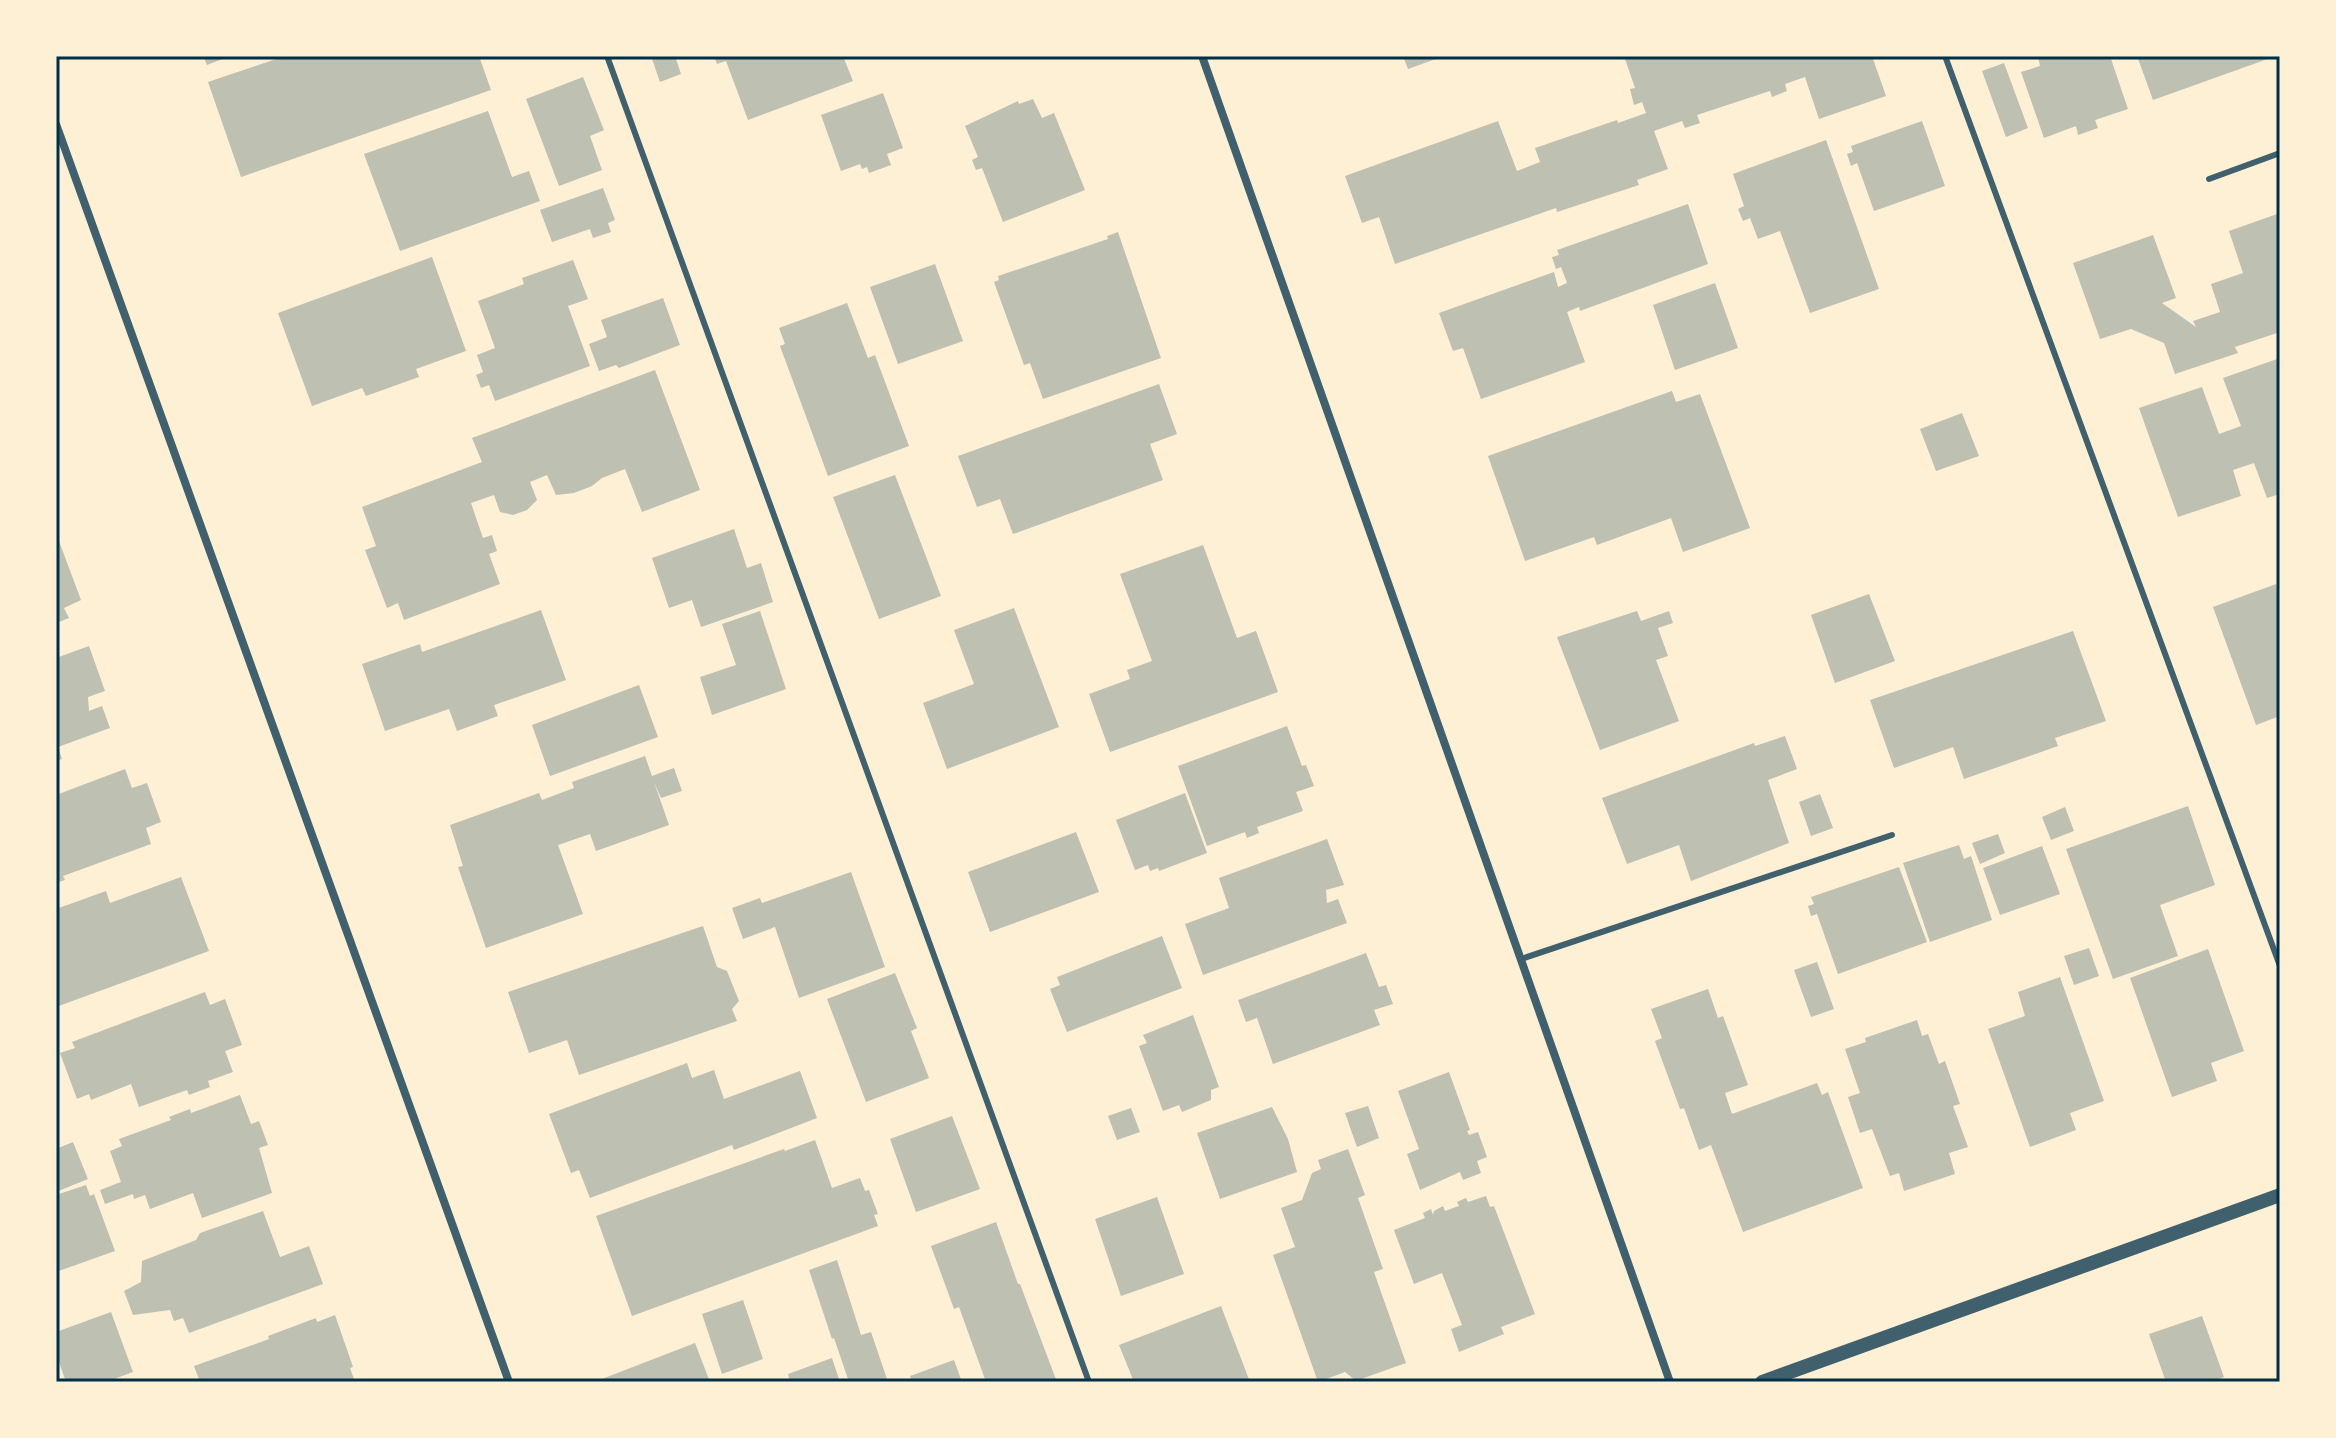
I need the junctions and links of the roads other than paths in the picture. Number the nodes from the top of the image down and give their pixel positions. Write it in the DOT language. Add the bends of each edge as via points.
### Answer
graph roads {
  1 [pos="607,56"];
  2 [pos="1202,56"];
  3 [pos="1945,56"];
  4 [pos="56,124"];
  5 [pos="2280,153"];
  6 [pos="2209,179"];
  7 [pos="1892,835"];
  8 [pos="1521,959"];
  9 [pos="2280,966"];
  10 [pos="2280,1195"];
  11 [pos="509,1382"];
  12 [pos="1089,1382"];
  13 [pos="1670,1382"];
  14 [pos="1762,1382"];
  1 -- 12 [label="lane"];
  2 -- 8 [label="street"];
  3 -- 9 [label="lane"];
  4 -- 11 [label="street"];
  5 -- 6 [label="lane"];
  7 -- 8 [label="lane"];
  8 -- 13 [label="street"];
  10 -- 14 [label="street"];
}
